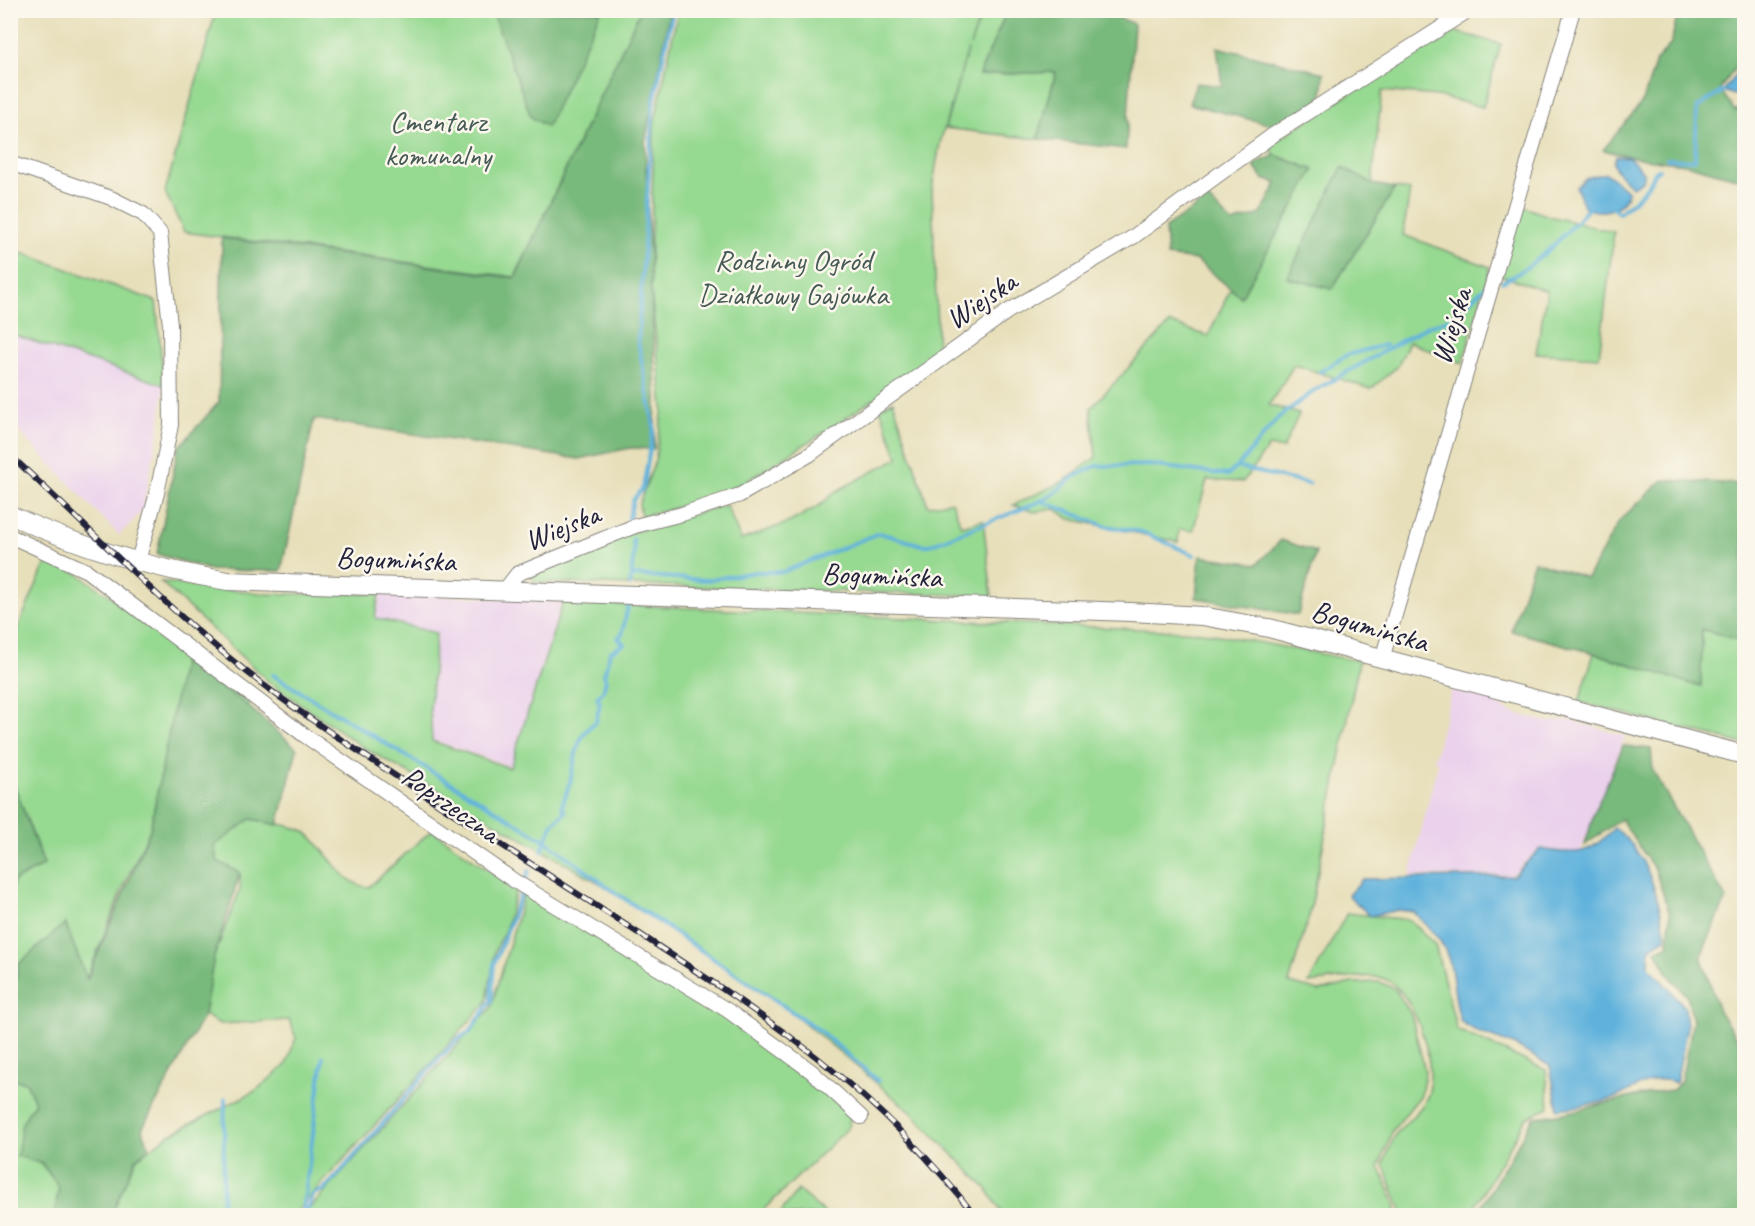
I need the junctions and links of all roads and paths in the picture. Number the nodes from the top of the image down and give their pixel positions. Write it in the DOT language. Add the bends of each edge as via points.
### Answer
graph roads {
  1 [pos="1469,10"];
  2 [pos="1574,10"];
  3 [pos="10,163"];
  4 [pos="10,515"];
  5 [pos="10,536"];
  6 [pos="138,561"];
  7 [pos="504,591"];
  8 [pos="1382,659"];
  9 [pos="1744,755"];
  10 [pos="861,1117"];
  1 -- 7 [label="street, Wiejska" via="1273,135 1133,237 1007,312 775,476 740,495 635,526 529,569 518,574"];
  2 -- 8 [label="street, Wiejska"];
  3 -- 6 [label="street" via="111,198 143,213 160,233 170,325 171,425"];
  4 -- 6 [label="main road, Bogumińska" via="87,547"];
  5 -- 10 [label="street, Poprzeczna" via="87,571 304,735 516,882 727,1010 811,1071"];
  6 -- 7 [label="main road, Bogumińska" via="228,581"];
  7 -- 8 [label="main road, Bogumińska" via="1202,616 1269,628"];
  8 -- 9 [label="main road, Bogumińska"];
}
